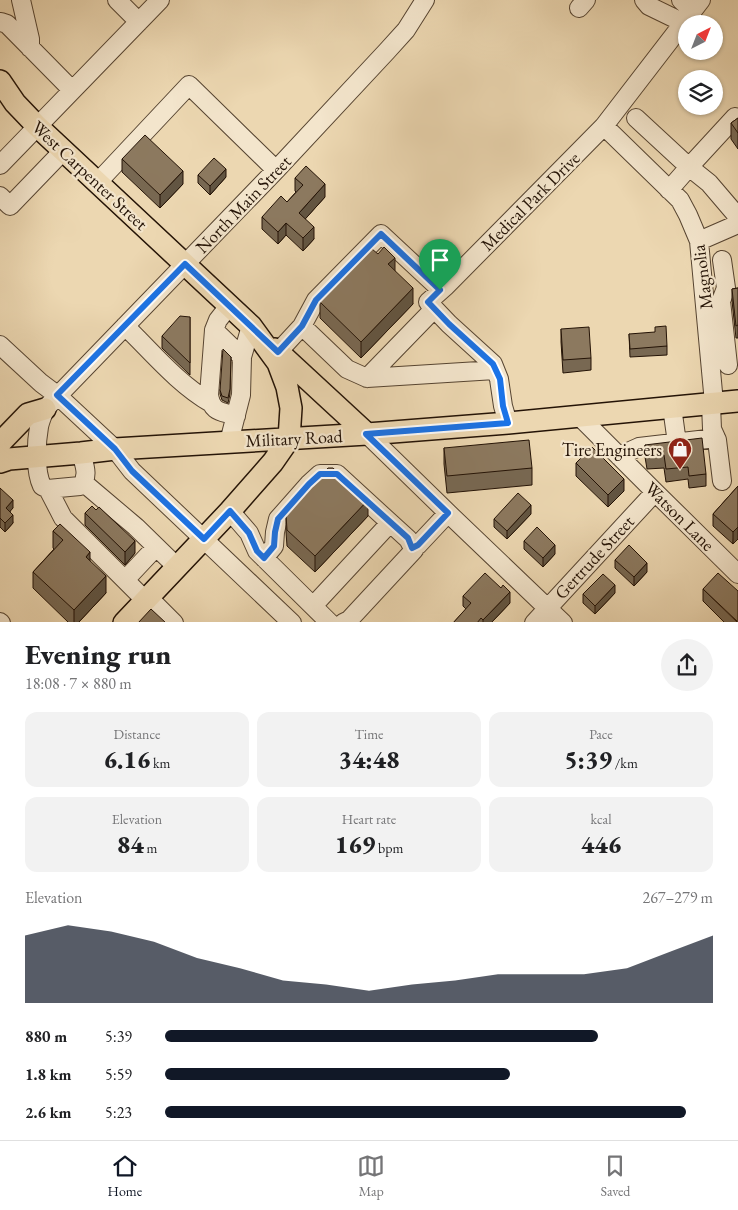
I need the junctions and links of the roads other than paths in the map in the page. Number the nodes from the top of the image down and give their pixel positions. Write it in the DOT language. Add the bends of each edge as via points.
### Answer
graph roads {
  1 [pos="117,0"];
  2 [pos="160,0"];
  3 [pos="425,0"];
  4 [pos="644,0"];
  5 [pos="690,8"];
  6 [pos="23,9"];
  7 [pos="0,22"];
  8 [pos="139,22"];
  9 [pos="30,48"];
  10 [pos="0,81"];
  11 [pos="72,90"];
  12 [pos="636,118"];
  13 [pos="735,118"];
  14 [pos="37,126"];
  15 [pos="604,126"];
  16 [pos="63,151"];
  17 [pos="0,165"];
  18 [pos="689,167"];
  19 [pos="276,170"];
  20 [pos="97,183"];
  21 [pos="669,190"];
  22 [pos="0,196"];
  23 [pos="738,217"];
  24 [pos="738,224"];
  25 [pos="699,241"];
  26 [pos="730,259"];
  27 [pos="702,263"];
  28 [pos="185,264"];
  29 [pos="732,287"];
  30 [pos="440,290"];
  31 [pos="230,306"];
  32 [pos="434,309"];
  33 [pos="125,326"];
  34 [pos="251,326"];
  35 [pos="302,326"];
  36 [pos="214,330"];
  37 [pos="0,345"];
  38 [pos="278,352"];
  39 [pos="242,357"];
  40 [pos="733,365"];
  41 [pos="711,366"];
  42 [pos="496,370"];
  43 [pos="367,378"];
  44 [pos="738,401"];
  45 [pos="51,402"];
  46 [pos="210,403"];
  47 [pos="712,403"];
  48 [pos="672,407"];
  49 [pos="236,416"];
  50 [pos="579,416"];
  51 [pos="508,423"];
  52 [pos="366,434"];
  53 [pos="716,438"];
  54 [pos="289,439"];
  55 [pos="228,442"];
  56 [pos="678,442"];
  57 [pos="0,443"];
  58 [pos="115,449"];
  59 [pos="81,453"];
  60 [pos="37,456"];
  61 [pos="619,456"];
  62 [pos="0,462"];
  63 [pos="84,482"];
  64 [pos="722,482"];
  65 [pos="48,489"];
  66 [pos="655,492"];
  67 [pos="230,511"];
  68 [pos="448,513"];
  69 [pos="390,523"];
  70 [pos="204,539"];
  71 [pos="156,547"];
  72 [pos="412,548"];
  73 [pos="264,558"];
  74 [pos="177,568"];
  75 [pos="738,574"];
  76 [pos="125,580"];
  77 [pos="147,599"];
  78 [pos="313,606"];
  79 [pos="548,608"];
  80 [pos="124,622"];
  81 [pos="174,622"];
  82 [pos="292,622"];
  83 [pos="330,622"];
  84 [pos="343,622"];
  85 [pos="534,622"];
  86 [pos="563,622"];
  1 -- 8 [label="street"];
  2 -- 8 [label="street"];
  3 -- 19 [label="street, North Main Street" via="406,30"];
  4 -- 5 [label="street" via="649,6"];
  5 -- 15 [label="street, Medical Park Drive"];
  6 -- 7 [label="street" via="14,17"];
  6 -- 9 [label="street"];
  7 -- 9 [label="street" via="7,24"];
  8 -- 11 [label="street"];
  9 -- 11 [label="street"];
  10 -- 14 [label="main road, West Carpenter Street"];
  11 -- 14 [label="street"];
  12 -- 18 [label="street"];
  13 -- 18 [label="street"];
  14 -- 16 [label="main road, West Carpenter Street"];
  14 -- 17 [label="street"];
  15 -- 21 [label="street, Magnolia"];
  15 -- 30 [label="street, Medical Park Drive"];
  16 -- 20 [label="main road, West Carpenter Street"];
  16 -- 22 [label="street" via="10,206"];
  18 -- 21 [label="street"];
  18 -- 23 [label="street" via="709,183"];
  19 -- 20 [label="street" via="189,85"];
  19 -- 28 [label="street, North Main Street"];
  20 -- 28 [label="main road, West Carpenter Street"];
  21 -- 25 [label="street, Magnolia" via="680,200"];
  24 -- 25 [label="street"];
  25 -- 27 [label="street, Magnolia"];
  26 -- 27 [label="street"];
  26 -- 29 [label="street"];
  27 -- 41 [label="street, Magnolia"];
  28 -- 31 [label="main road, West Carpenter Street"];
  28 -- 33 [label="street, North Main Street"];
  29 -- 40 [label="street" via="721,301"];
  30 -- 32 [label="street, Medical Park Drive" via="428,302"];
  30 -- 35 [label="street" via="381,234 316,300"];
  31 -- 34 [label="main road, West Carpenter Street"];
  31 -- 36 [label="street"];
  32 -- 42 [label="street"];
  32 -- 43 [label="street"];
  33 -- 45 [label="street, North Main Street"];
  33 -- 46 [label="street" via="190,389"];
  34 -- 38 [label="main road"];
  34 -- 39 [label="street"];
  34 -- 54 [label="main road" via="278,363 287,387 292,408"];
  35 -- 38 [label="street"];
  35 -- 43 [label="street" via="347,369"];
  36 -- 39 [label="street"];
  36 -- 46 [label="street"];
  37 -- 45 [label="street" via="41,383"];
  38 -- 52 [label="main road"];
  39 -- 49 [label="street" via="242,396"];
  40 -- 41 [label="street"];
  41 -- 47 [label="street, Magnolia"];
  42 -- 43 [label="street"];
  42 -- 51 [label="street"];
  44 -- 47 [label="main road, Military Road"];
  45 -- 57 [label="main road" via="28,414"];
  45 -- 58 [label="street"];
  45 -- 60 [label="street" via="39,427"];
  46 -- 49 [label="street" via="215,409"];
  47 -- 48 [label="main road, Military Road"];
  47 -- 53 [label="street, Magnolia" via="712,429"];
  48 -- 50 [label="main road, Military Road"];
  48 -- 56 [label="street"];
  49 -- 55 [label="street"];
  50 -- 51 [label="main road, Military Road"];
  50 -- 61 [label="street, Watson Lane"];
  51 -- 52 [label="main road, Military Road"];
  52 -- 54 [label="main road, Military Road"];
  52 -- 68 [label="street"];
  53 -- 56 [label="street"];
  53 -- 64 [label="street, Magnolia"];
  54 -- 55 [label="main road, Military Road"];
  54 -- 67 [label="main road"];
  55 -- 58 [label="main road, Military Road"];
  56 -- 61 [label="street" via="639,447"];
  58 -- 59 [label="main road, Military Road"];
  58 -- 70 [label="street" via="132,471"];
  59 -- 60 [label="main road, Military Road"];
  59 -- 63 [label="street" via="86,477"];
  60 -- 62 [label="main road, Military Road"];
  60 -- 65 [label="street" via="39,480"];
  61 -- 66 [label="street, Watson Lane"];
  63 -- 65 [label="street" via="80,486"];
  63 -- 71 [label="street"];
  65 -- 76 [label="street" via="63,518"];
  66 -- 75 [label="street, Watson Lane"];
  66 -- 79 [label="street, Gertrude Street"];
  67 -- 70 [label="main road"];
  67 -- 73 [label="street"];
  68 -- 72 [label="street"];
  68 -- 79 [label="street"];
  69 -- 72 [label="street" via="408,538"];
  69 -- 73 [label="street" via="337,474 320,474 278,519 274,546"];
  69 -- 78 [label="street"];
  70 -- 74 [label="main road"];
  70 -- 82 [label="street"];
  71 -- 74 [label="street"];
  71 -- 76 [label="street"];
  72 -- 84 [label="street" via="414,550 350,620"];
  73 -- 78 [label="street"];
  74 -- 77 [label="main road"];
  76 -- 77 [label="street"];
  77 -- 80 [label="main road"];
  77 -- 81 [label="street"];
  78 -- 83 [label="street"];
  79 -- 85 [label="street, Gertrude Street"];
  79 -- 86 [label="street"];
}
